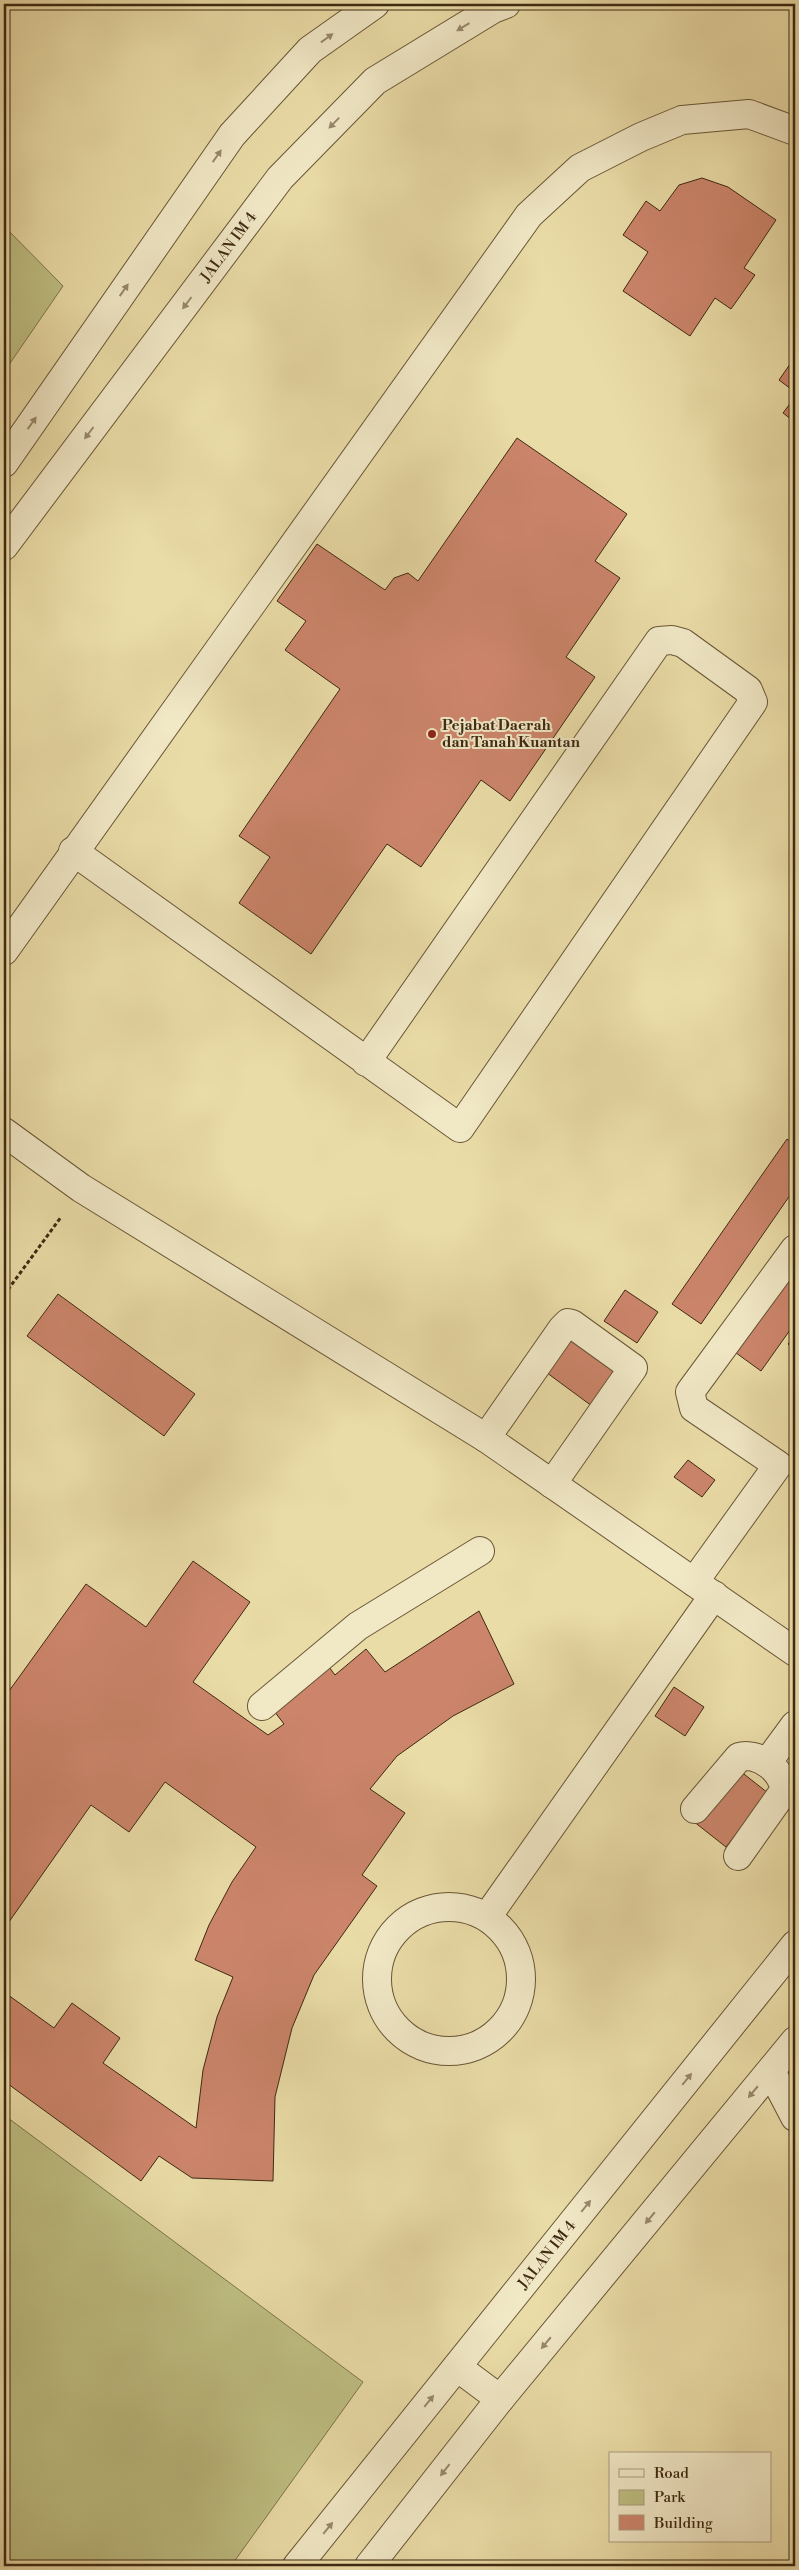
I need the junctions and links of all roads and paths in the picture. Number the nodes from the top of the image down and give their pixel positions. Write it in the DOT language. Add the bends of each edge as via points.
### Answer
graph roads {
  1 [pos="374,4"];
  2 [pos="506,4"];
  3 [pos="795,131"];
  4 [pos="4,463"];
  5 [pos="4,546"];
  6 [pos="73,851"];
  7 [pos="4,951"];
  8 [pos="366,1062"];
  9 [pos="4,1132"];
  10 [pos="82,1188"];
  11 [pos="795,1249"];
  12 [pos="4,1295"];
  13 [pos="486,1438"];
  14 [pos="787,1471"];
  15 [pos="552,1484"];
  16 [pos="480,1551"];
  17 [pos="704,1589"];
  18 [pos="795,1652"];
  19 [pos="262,1706"];
  20 [pos="795,1725"];
  21 [pos="767,1764"];
  22 [pos="695,1809"];
  23 [pos="738,1856"];
  24 [pos="487,1917"];
  25 [pos="795,1945"];
  26 [pos="795,2041"];
  27 [pos="771,2071"];
  28 [pos="795,2117"];
  29 [pos="457,2367"];
  30 [pos="500,2398"];
  31 [pos="297,2566"];
  32 [pos="369,2566"];
  4 -- 1 [label="street, one-way" via="232,135 310,50"];
  2 -- 5 [label="street, JALAN IM 4, one-way" via="375,81 280,178"];
  3 -- 6 [label="street" via="749,114 682,120 641,136 580,168 528,215"];
  6 -- 7 [label="street"];
  6 -- 8 [label="street"];
  8 -- 8 [label="street" via="460,1128 753,702 748,690 683,643 659,641"];
  9 -- 10 [label="street"];
  10 -- 12 [label="path"];
  10 -- 13 [label="street"];
  11 -- 14 [label="street" via="690,1392 694,1408"];
  13 -- 15 [label="street"];
  13 -- 15 [label="street" via="562,1328 572,1324 633,1368"];
  14 -- 17 [label="street"];
  15 -- 17 [label="street"];
  16 -- 19 [label="street" via="358,1626"];
  17 -- 18 [label="street"];
  17 -- 24 [label="street"];
  20 -- 21 [label="street"];
  21 -- 22 [label="street" via="751,1755 739,1757"];
  21 -- 23 [label="street" via="784,1782 784,1790"];
  24 -- 24 [label="street" via="511,1942 519,1961 518,2002 508,2020 494,2036 456,2052 436,2051 399,2033 386,2017 378,1998 377,1970 389,1939 403,1923 421,1912 440,1907 462,1908"];
  29 -- 25 [label="street, JALAN IM 4, one-way"];
  26 -- 27 [label="street"];
  27 -- 28 [label="street"];
  27 -- 30 [label="street, one-way"];
  29 -- 30 [label="street"];
  31 -- 29 [label="street, JALAN IM 4, one-way"];
  30 -- 32 [label="street, one-way"];
}
